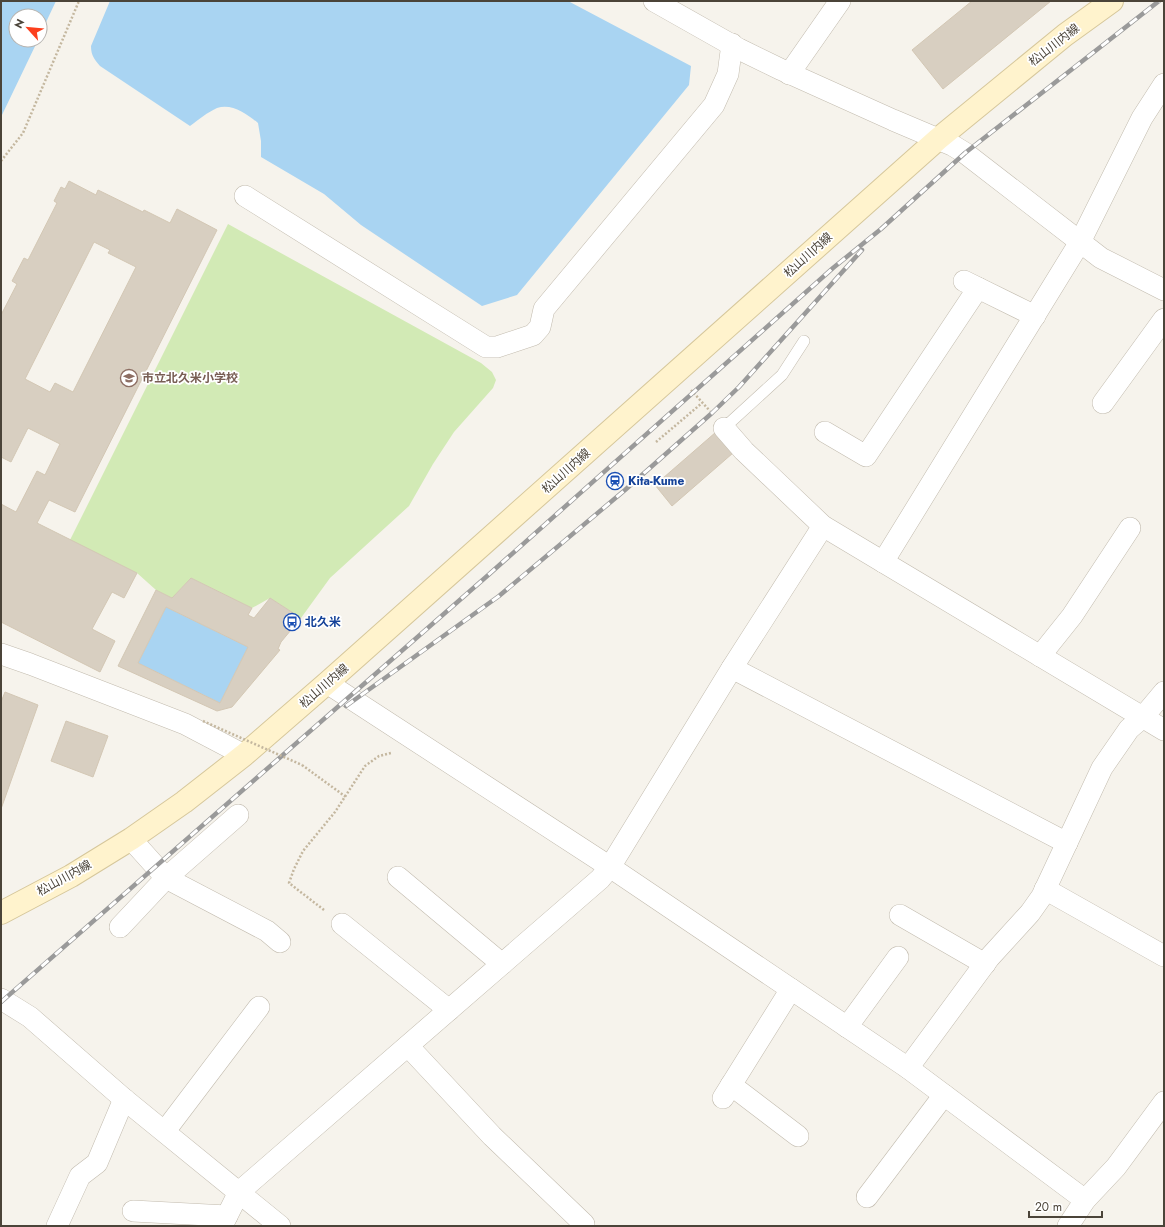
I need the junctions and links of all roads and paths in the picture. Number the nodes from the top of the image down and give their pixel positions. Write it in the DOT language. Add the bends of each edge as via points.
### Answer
graph roads {
  1 [pos="79,1"];
  2 [pos="654,1"];
  3 [pos="840,1"];
  4 [pos="1112,1"];
  5 [pos="732,44"];
  6 [pos="789,74"];
  7 [pos="1164,84"];
  8 [pos="938,139"];
  9 [pos="1,160"];
  10 [pos="245,196"];
  11 [pos="1080,242"];
  12 [pos="1164,290"];
  13 [pos="1035,316"];
  14 [pos="1164,319"];
  15 [pos="804,341"];
  16 [pos="675,374"];
  17 [pos="702,403"];
  18 [pos="1103,403"];
  19 [pos="724,428"];
  20 [pos="825,432"];
  21 [pos="656,442"];
  22 [pos="823,526"];
  23 [pos="1130,528"];
  24 [pos="883,562"];
  25 [pos="1,654"];
  26 [pos="1040,656"];
  27 [pos="732,668"];
  28 [pos="327,683"];
  29 [pos="1164,692"];
  30 [pos="1143,717"];
  31 [pos="203,720"];
  32 [pos="1164,730"];
  33 [pos="415,740"];
  34 [pos="244,755"];
  35 [pos="346,797"];
  36 [pos="238,815"];
  37 [pos="131,839"];
  38 [pos="1067,843"];
  39 [pos="610,867"];
  40 [pos="398,877"];
  41 [pos="166,878"];
  42 [pos="1046,889"];
  43 [pos="1,913"];
  44 [pos="900,916"];
  45 [pos="342,924"];
  46 [pos="120,927"];
  47 [pos="280,942"];
  48 [pos="1164,956"];
  49 [pos="898,957"];
  50 [pos="502,964"];
  51 [pos="985,964"];
  52 [pos="791,989"];
  53 [pos="1,999"];
  54 [pos="259,1007"];
  55 [pos="449,1010"];
  56 [pos="847,1027"];
  57 [pos="408,1046"];
  58 [pos="908,1068"];
  59 [pos="944,1095"];
  60 [pos="124,1099"];
  61 [pos="1164,1102"];
  62 [pos="165,1131"];
  63 [pos="798,1136"];
  64 [pos="239,1192"];
  65 [pos="867,1197"];
  66 [pos="1085,1200"];
  67 [pos="133,1211"];
  68 [pos="225,1221"];
  69 [pos="584,1224"];
  70 [pos="57,1226"];
  71 [pos="280,1226"];
  72 [pos="1068,1226"];
  1 -- 9 [label="path" via="22,133"];
  2 -- 5 [label="street"];
  3 -- 6 [label="street"];
  4 -- 8 [label="main road, 松山川内線" via="1065,35"];
  5 -- 6 [label="street"];
  5 -- 10 [label="street" via="728,74 714,105 544,309 540,327 533,335 497,347 486,347"];
  6 -- 8 [label="street"];
  7 -- 11 [label="street" via="1142,118"];
  8 -- 11 [label="street" via="965,153"];
  8 -- 16 [label="main road, 松山川内線"];
  11 -- 12 [label="street" via="1101,258"];
  11 -- 13 [label="street"];
  13 -- 20 [label="street" via="971,284 866,456"];
  13 -- 24 [label="street"];
  14 -- 18 [label="street"];
  15 -- 19 [label="lane" via="782,375"];
  16 -- 17 [label="path"];
  16 -- 28 [label="main road, 松山川内線"];
  17 -- 19 [label="path"];
  17 -- 21 [label="path"];
  19 -- 22 [label="street" via="744,451"];
  22 -- 24 [label="street"];
  22 -- 27 [label="street"];
  23 -- 26 [label="street" via="1072,616"];
  24 -- 26 [label="street"];
  25 -- 34 [label="street" via="185,724"];
  26 -- 30 [label="street"];
  27 -- 38 [label="street"];
  27 -- 39 [label="street"];
  28 -- 33 [label="street"];
  28 -- 34 [label="main road, 松山川内線"];
  29 -- 30 [label="street"];
  30 -- 32 [label="street"];
  30 -- 38 [label="street" via="1129,728 1102,768"];
  31 -- 35 [label="path, bridge" via="302,765"];
  33 -- 35 [label="path" via="404,751 379,756 365,766"];
  33 -- 39 [label="street"];
  34 -- 37 [label="main road, 松山川内線"];
  35 -- 45 [label="path" via="303,850 289,883"];
  36 -- 41 [label="street"];
  37 -- 41 [label="street"];
  37 -- 43 [label="main road, 松山川内線" via="71,876"];
  38 -- 42 [label="street"];
  39 -- 50 [label="street" via="600,879"];
  39 -- 52 [label="street"];
  40 -- 50 [label="street"];
  41 -- 46 [label="street"];
  41 -- 47 [label="street" via="267,931"];
  42 -- 48 [label="street"];
  42 -- 51 [label="street" via="1030,913"];
  44 -- 51 [label="street"];
  45 -- 55 [label="street"];
  49 -- 56 [label="street"];
  50 -- 55 [label="street"];
  51 -- 58 [label="street"];
  52 -- 56 [label="street"];
  52 -- 63 [label="street" via="727,1091"];
  53 -- 60 [label="street" via="30,1018"];
  54 -- 62 [label="street"];
  55 -- 57 [label="street"];
  56 -- 58 [label="street"];
  57 -- 64 [label="street"];
  57 -- 69 [label="street" via="492,1136"];
  58 -- 59 [label="street"];
  59 -- 65 [label="street"];
  59 -- 66 [label="street"];
  60 -- 62 [label="street"];
  60 -- 70 [label="street" via="97,1163 80,1176"];
  61 -- 66 [label="street" via="1116,1166"];
  62 -- 64 [label="street"];
  64 -- 68 [label="street"];
  64 -- 71 [label="street"];
  66 -- 72 [label="street"];
  67 -- 68 [label="street"];
}
